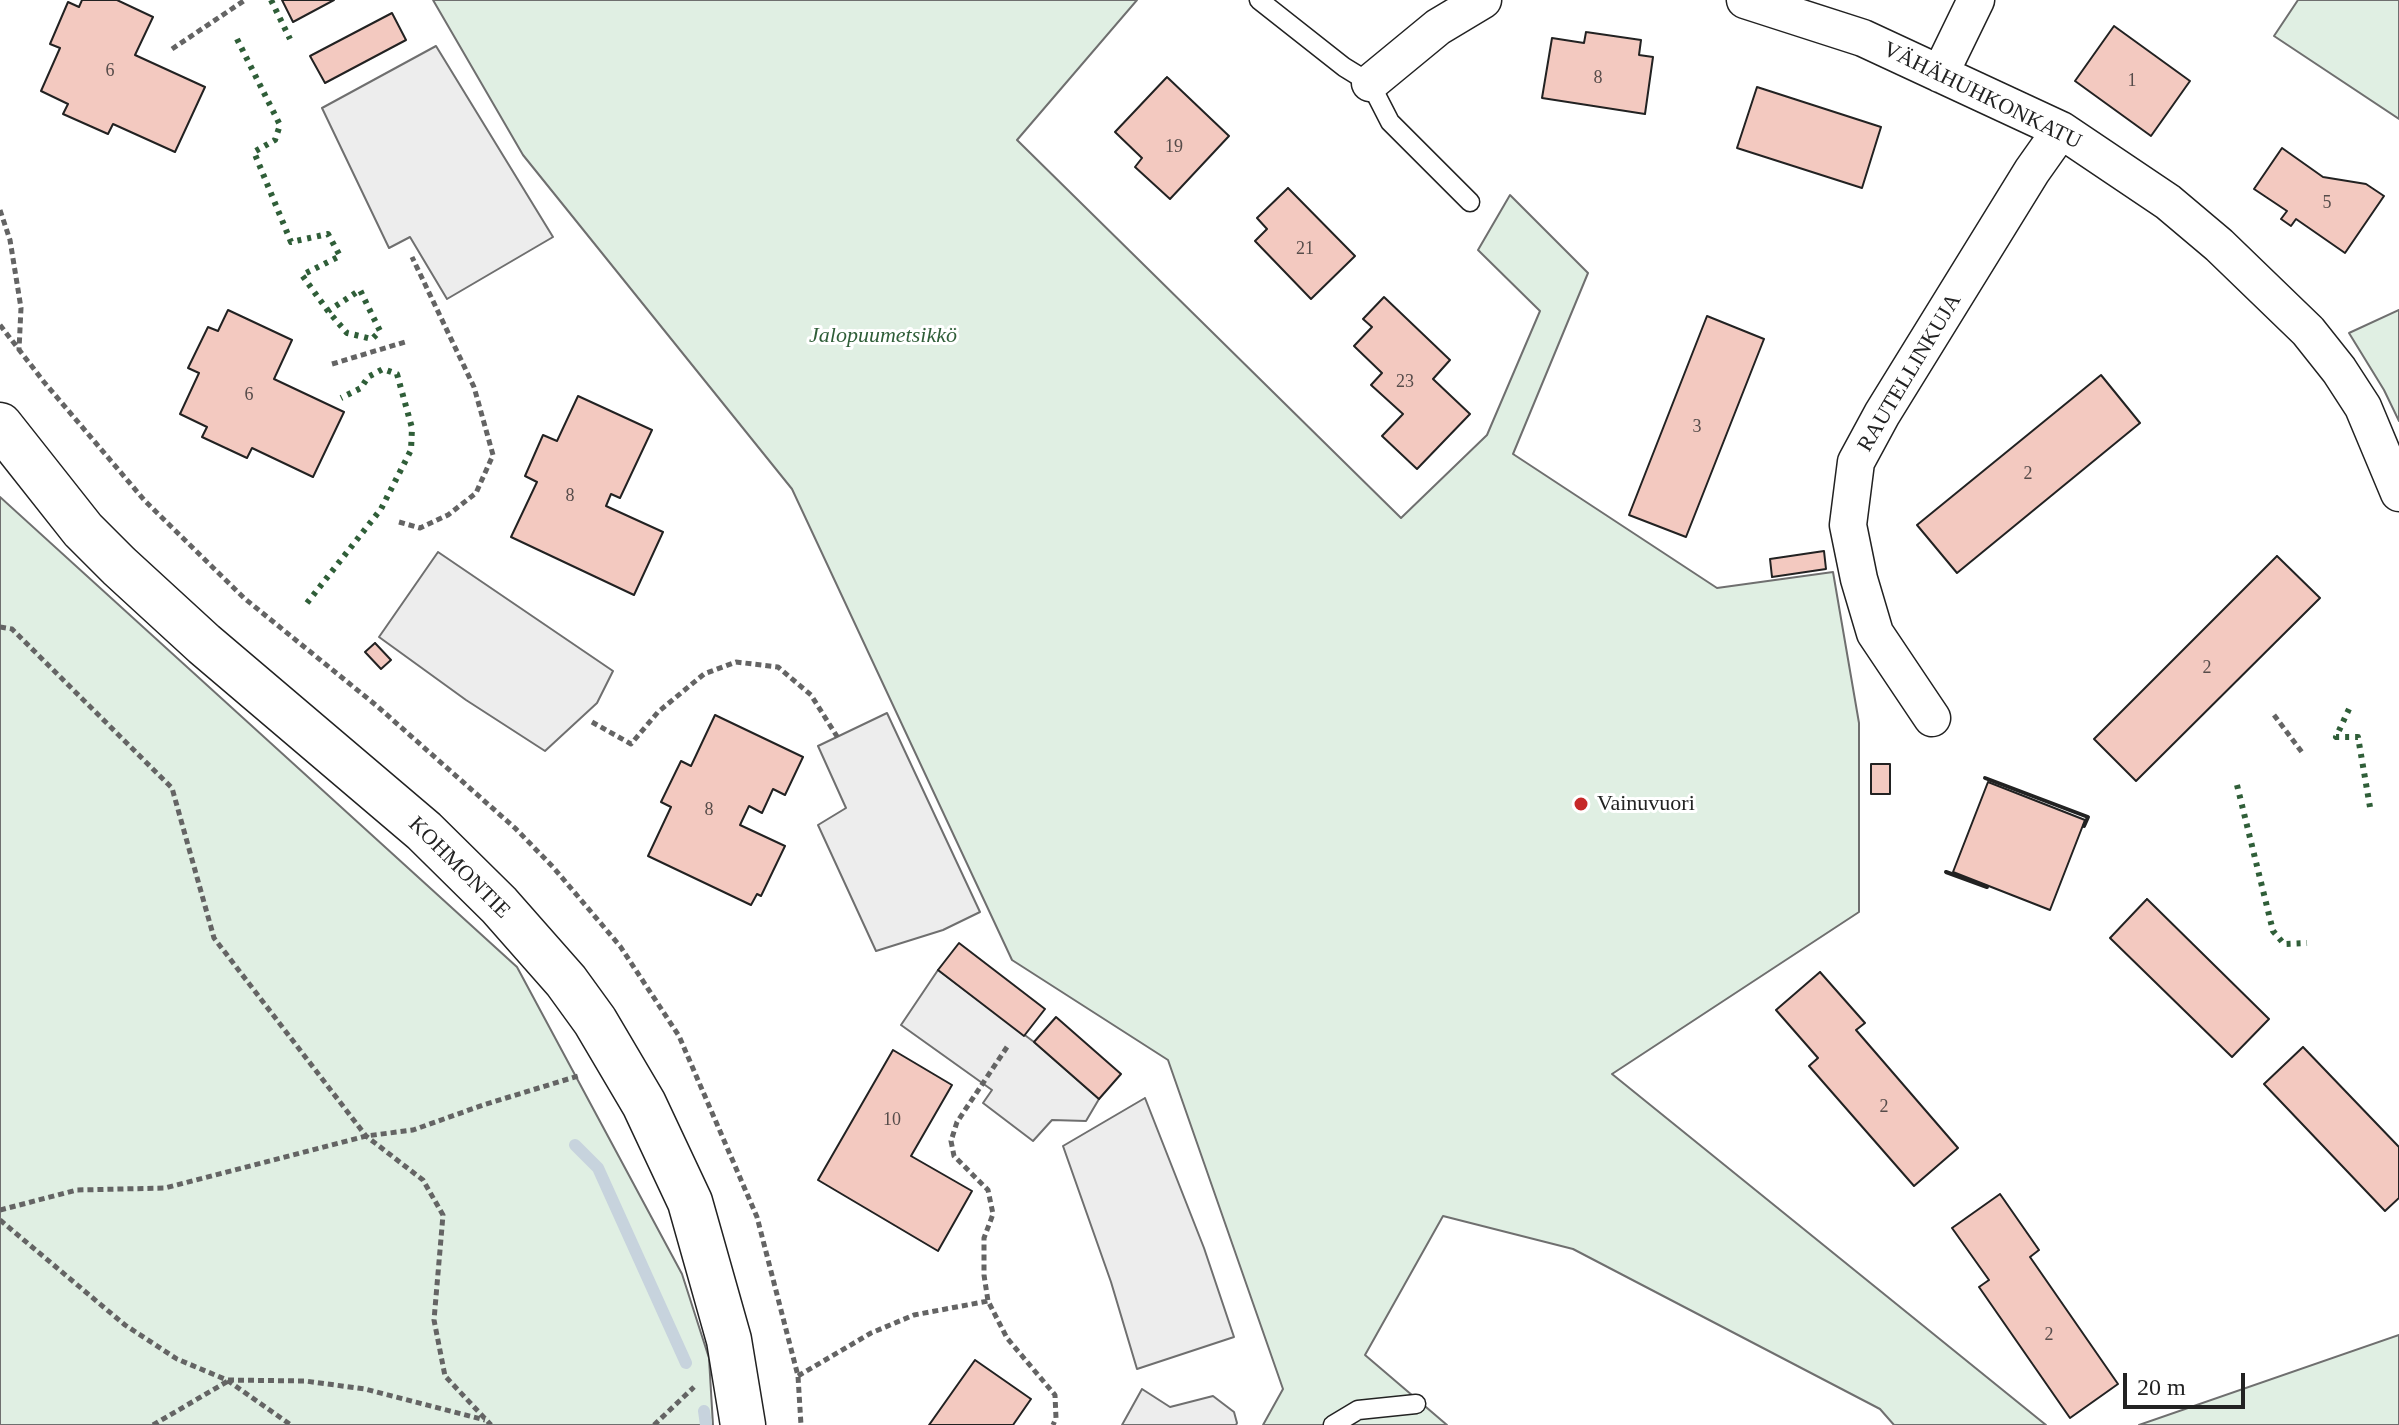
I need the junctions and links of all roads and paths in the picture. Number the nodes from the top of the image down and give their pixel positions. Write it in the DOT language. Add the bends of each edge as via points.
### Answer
graph roads {
  1 [pos="245,0"];
  2 [pos="1259,0"];
  3 [pos="1483,0"];
  4 [pos="1745,0"];
  5 [pos="1976,0"];
  6 [pos="172,49"];
  7 [pos="1940,74"];
  8 [pos="1370,83"];
  9 [pos="2061,130"];
  10 [pos="1470,202"];
  11 [pos="0,210"];
  12 [pos="412,257"];
  13 [pos="405,342"];
  14 [pos="19,352"];
  15 [pos="332,364"];
  16 [pos="0,425"];
  17 [pos="2399,493"];
  18 [pos="399,522"];
  19 [pos="0,627"];
  20 [pos="2274,715"];
  21 [pos="1932,718"];
  22 [pos="592,722"];
  23 [pos="838,738"];
  24 [pos="2304,755"];
  25 [pos="1007,1047"];
  26 [pos="621,1063"];
  27 [pos="366,1136"];
  28 [pos="0,1210"];
  29 [pos="0,1220"];
  30 [pos="988,1301"];
  31 [pos="798,1376"];
  32 [pos="227,1380"];
  33 [pos="700,1381"];
  34 [pos="1416,1404"];
  35 [pos="489,1422"];
  36 [pos="153,1425"];
  37 [pos="291,1425"];
  38 [pos="654,1425"];
  39 [pos="743,1425"];
  40 [pos="1053,1425"];
  41 [pos="1333,1425"];
  1 -- 6 [label="path"];
  2 -- 8 [label="lane"];
  3 -- 8 [label="street" via="1438,27"];
  4 -- 7 [label="street, VÄHÄHUHKONKATU" via="1863,38"];
  5 -- 7 [label="street"];
  7 -- 9 [label="street, VÄHÄHUHKONKATU"];
  8 -- 10 [label="lane" via="1390,122"];
  9 -- 17 [label="street, VÄHÄHUHKONKATU" via="2168,202 2308,331 2363,407"];
  9 -- 21 [label="street, RAUTELLINKUJA" via="1856,462 1848,525 1875,633"];
  11 -- 14 [label="path" via="21,308"];
  12 -- 18 [label="path" via="474,387 493,455 476,493 448,515 420,528"];
  13 -- 15 [label="path"];
  16 -- 26 [label="street, KOHMONTIE" via="83,530 119,566 424,831 488,894 566,981"];
  19 -- 27 [label="path" via="12,629 172,788 214,938"];
  20 -- 24 [label="path"];
  22 -- 23 [label="path" via="631,744 658,712 704,674 736,662 778,667 811,695"];
  25 -- 30 [label="path" via="957,1122 951,1141 954,1156 988,1190 993,1214 984,1238"];
  26 -- 27 [label="path" via="413,1130"];
  26 -- 39 [label="street, KOHMONTIE" via="690,1202 729,1340"];
  27 -- 28 [label="path" via="165,1188 77,1190"];
  27 -- 35 [label="path" via="423,1180 443,1215 434,1320 445,1376"];
  29 -- 32 [label="path" via="125,1325 177,1359"];
  30 -- 31 [label="path" via="914,1315 871,1333"];
  30 -- 40 [label="path" via="1007,1338 1055,1395"];
  32 -- 35 [label="path" via="305,1381 365,1389"];
  32 -- 36 [label="path"];
  32 -- 37 [label="path"];
  33 -- 38 [label="path"];
  34 -- 41 [label="lane" via="1358,1410"];
}
